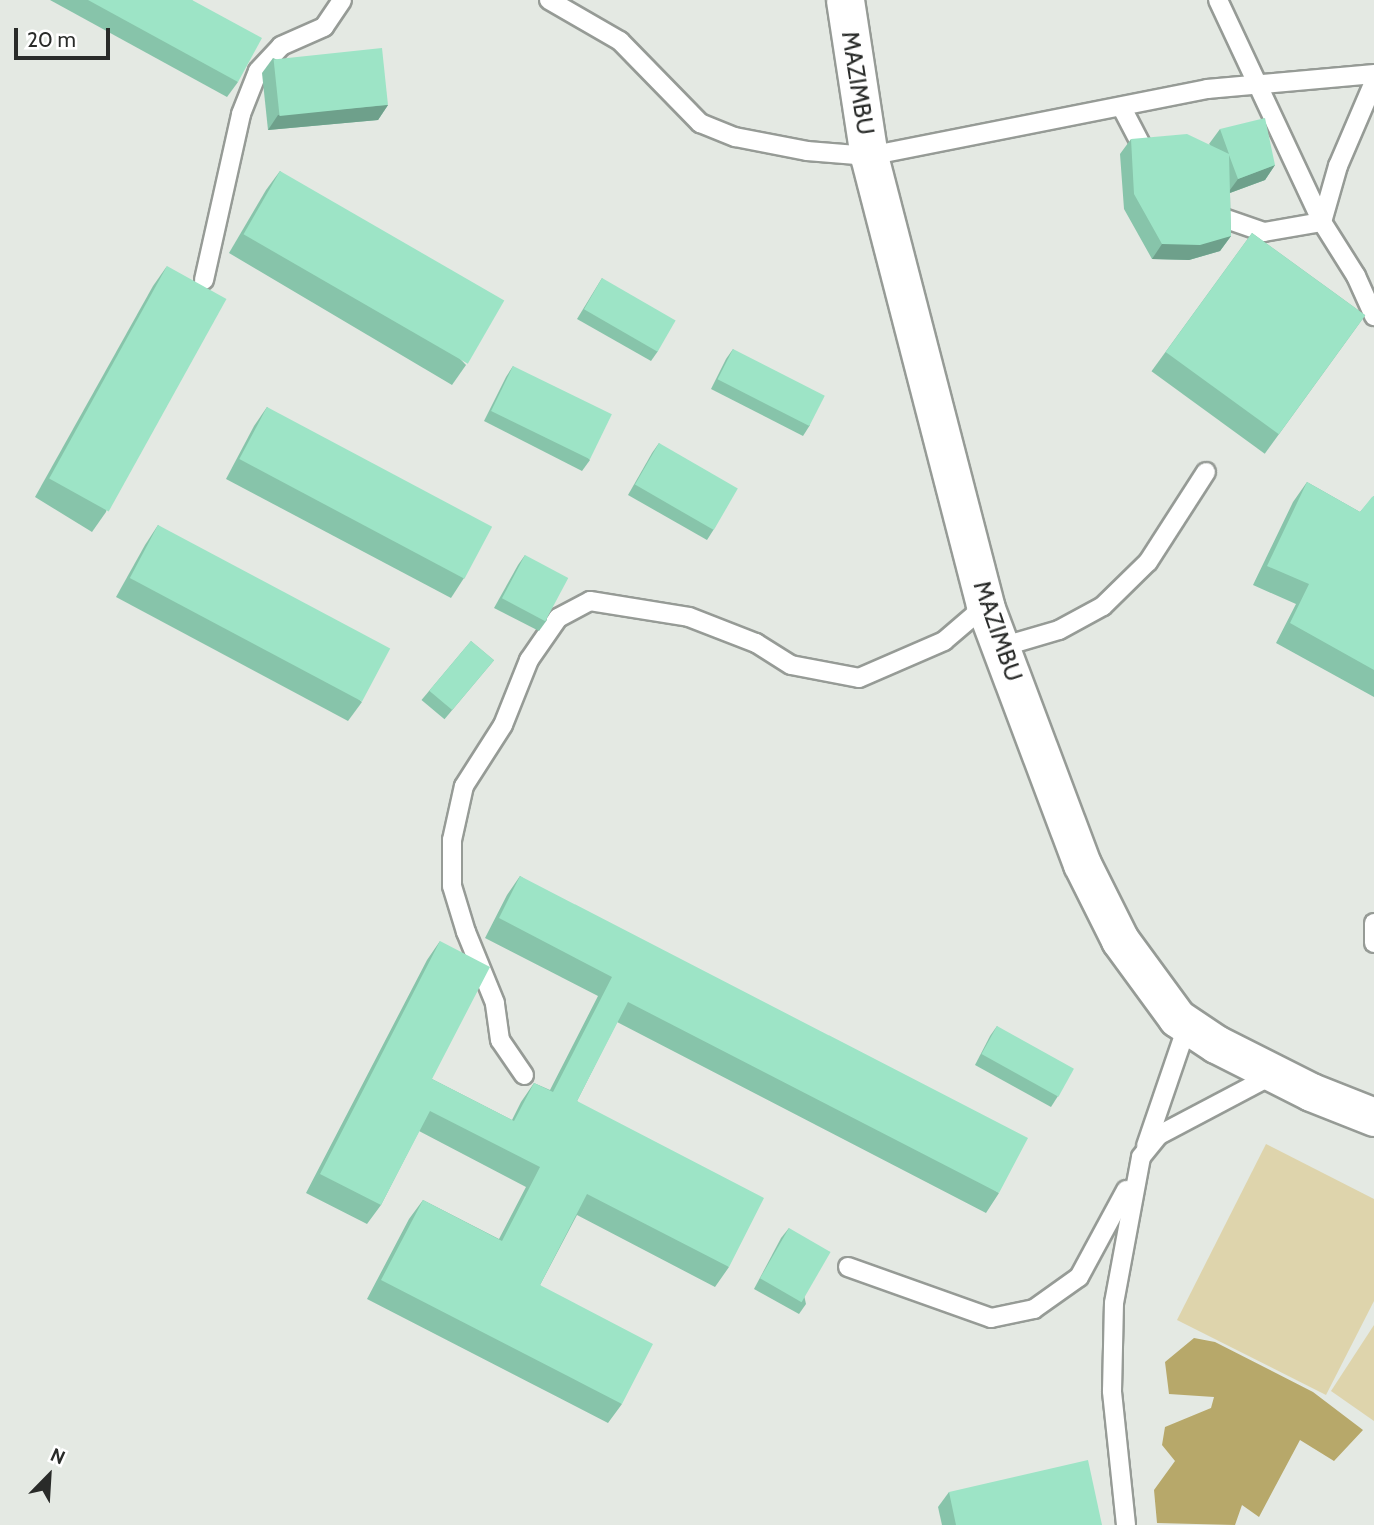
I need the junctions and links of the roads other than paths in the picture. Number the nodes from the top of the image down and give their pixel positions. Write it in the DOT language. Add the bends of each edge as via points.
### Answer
graph roads {
  1 [pos="342,0"];
  2 [pos="549,0"];
  3 [pos="845,0"];
  4 [pos="1218,0"];
  5 [pos="1374,74"];
  6 [pos="1256,82"];
  7 [pos="1374,82"];
  8 [pos="1122,108"];
  9 [pos="869,156"];
  10 [pos="1156,173"];
  11 [pos="1192,205"];
  12 [pos="1322,222"];
  13 [pos="204,280"];
  14 [pos="1374,316"];
  15 [pos="1206,472"];
  16 [pos="985,606"];
  17 [pos="1001,647"];
  18 [pos="1374,923"];
  19 [pos="1374,943"];
  20 [pos="1187,1026"];
  21 [pos="524,1074"];
  22 [pos="1276,1074"];
  23 [pos="1374,1117"];
  24 [pos="1141,1157"];
  25 [pos="848,1267"];
  26 [pos="1126,1525"];
  1 -- 13 [label="lane" via="324,27 281,46 258,71 240,114"];
  2 -- 9 [label="lane" via="620,41 682,108 708,127 759,143"];
  3 -- 9 [label="street, MAZIMBU"];
  4 -- 6 [label="lane"];
  5 -- 6 [label="lane"];
  6 -- 8 [label="lane"];
  6 -- 12 [label="lane"];
  7 -- 12 [label="lane" via="1338,166"];
  8 -- 9 [label="lane"];
  8 -- 10 [label="lane"];
  9 -- 16 [label="street, MAZIMBU"];
  11 -- 12 [label="lane" via="1242,228 1264,232"];
  12 -- 14 [label="lane" via="1356,276"];
  15 -- 17 [label="lane" via="1147,562 1103,606 1059,630"];
  16 -- 17 [label="street, MAZIMBU"];
  16 -- 21 [label="lane" via="944,641 859,678 791,665 757,643 689,617 590,601 558,618 529,660 503,725 464,786 452,840 452,886 466,932 495,1003 500,1040"];
  17 -- 20 [label="street, MAZIMBU" via="1082,864 1121,940 1160,999"];
  18 -- 19 [label="lane"];
  20 -- 22 [label="street, MAZIMBU"];
  20 -- 24 [label="lane"];
  22 -- 23 [label="street, MAZIMBU"];
  22 -- 24 [label="lane" via="1159,1135"];
  24 -- 25 [label="lane" via="1079,1277 1034,1309 991,1318"];
  24 -- 26 [label="lane" via="1114,1303 1112,1391"];
}
